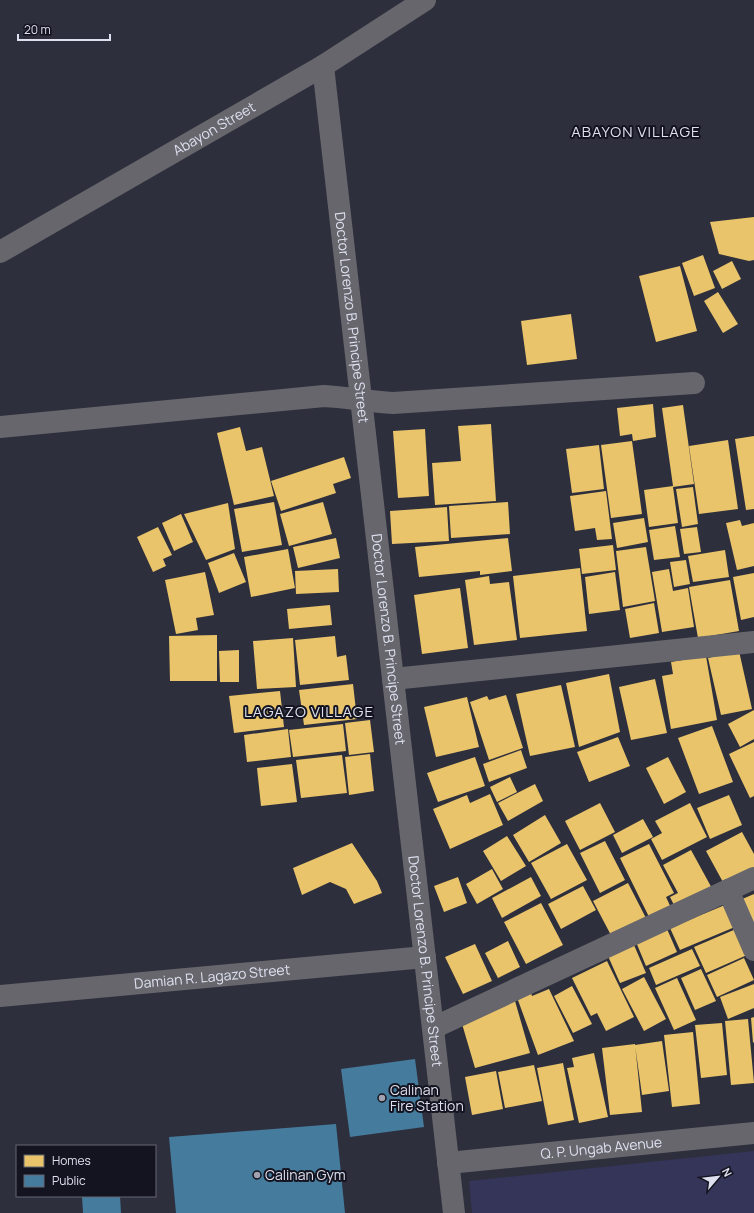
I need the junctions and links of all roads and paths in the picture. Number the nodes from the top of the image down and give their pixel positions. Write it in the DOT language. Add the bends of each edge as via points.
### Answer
graph roads {
  1 [pos="425,0"];
  2 [pos="323,66"];
  3 [pos="0,252"];
  4 [pos="694,383"];
  5 [pos="361,400"];
  6 [pos="0,427"];
  7 [pos="754,642"];
  8 [pos="393,679"];
  9 [pos="754,878"];
  10 [pos="728,890"];
  11 [pos="754,950"];
  12 [pos="424,957"];
  13 [pos="0,996"];
  14 [pos="433,1028"];
  15 [pos="754,1133"];
  16 [pos="448,1163"];
  17 [pos="454,1213"];
  1 -- 2 [label="street, Abayon Street"];
  2 -- 3 [label="street, Abayon Street"];
  2 -- 5 [label="street, Doctor Lorenzo B. Principe Street"];
  4 -- 5 [label="street" via="393,403"];
  5 -- 6 [label="street" via="324,396"];
  5 -- 8 [label="street, Doctor Lorenzo B. Principe Street"];
  7 -- 8 [label="street"];
  8 -- 12 [label="street, Doctor Lorenzo B. Principe Street"];
  9 -- 10 [label="street"];
  10 -- 11 [label="street"];
  10 -- 14 [label="street"];
  12 -- 13 [label="street, Damian R. Lagazo Street"];
  12 -- 14 [label="street, Doctor Lorenzo B. Principe Street"];
  14 -- 16 [label="street, Doctor Lorenzo B. Principe Street"];
  15 -- 16 [label="street, Q. P. Ungab Avenue"];
  16 -- 17 [label="street, Doctor Lorenzo B. Principe Street"];
}
